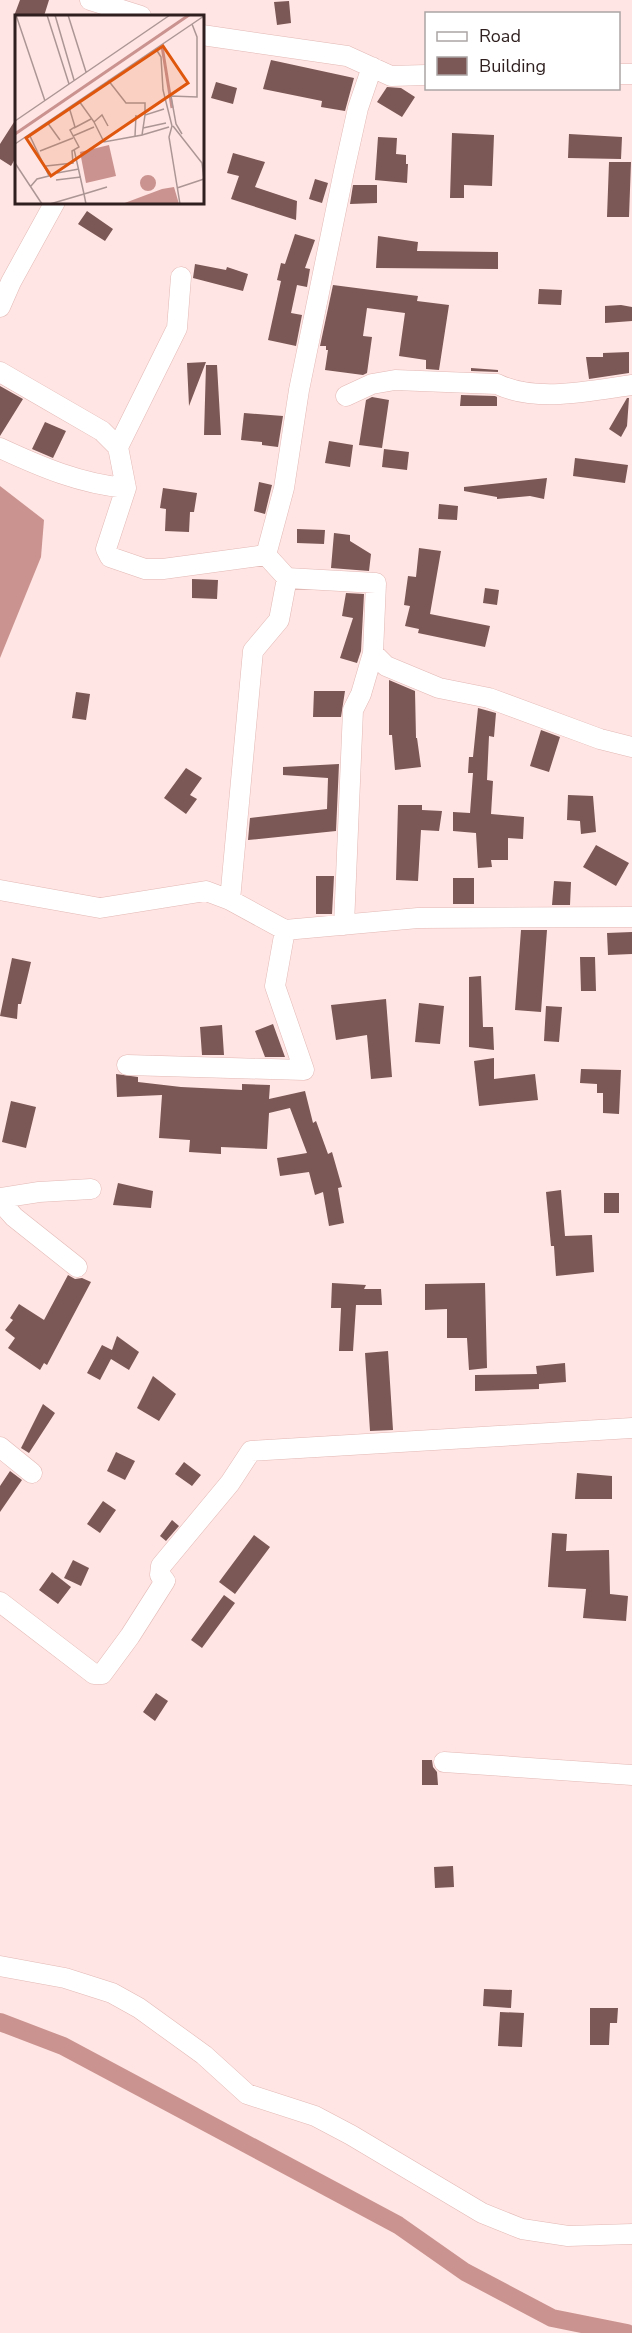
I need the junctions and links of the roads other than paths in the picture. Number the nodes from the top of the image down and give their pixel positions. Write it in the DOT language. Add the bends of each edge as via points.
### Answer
graph roads {
  1 [pos="90,0"];
  2 [pos="138,15"];
  3 [pos="204,35"];
  4 [pos="372,67"];
  5 [pos="425,75"];
  6 [pos="54,204"];
  7 [pos="181,277"];
  8 [pos="0,307"];
  9 [pos="0,372"];
  10 [pos="632,385"];
  11 [pos="346,396"];
  12 [pos="118,447"];
  13 [pos="0,448"];
  14 [pos="126,488"];
  15 [pos="266,555"];
  16 [pos="287,578"];
  17 [pos="373,653"];
  18 [pos="632,747"];
  19 [pos="0,890"];
  20 [pos="231,900"];
  21 [pos="632,916"];
  22 [pos="344,925"];
  23 [pos="285,930"];
  24 [pos="127,1065"];
  25 [pos="91,1189"];
  26 [pos="0,1200"];
  27 [pos="77,1267"];
  28 [pos="632,1428"];
  29 [pos="0,1448"];
  30 [pos="32,1473"];
  31 [pos="0,1602"];
  32 [pos="444,1762"];
  33 [pos="632,1776"];
  34 [pos="0,1965"];
  35 [pos="632,2234"];
  1 -- 2 [label="street"];
  3 -- 4 [label="street" via="347,56"];
  4 -- 5 [label="street" via="391,75"];
  4 -- 15 [label="street" via="346,160 299,390 285,488"];
  6 -- 8 [label="street"];
  7 -- 12 [label="street" via="177,327"];
  9 -- 12 [label="street" via="102,430"];
  10 -- 11 [label="street" via="566,395 510,390 497,384 395,380 372,384"];
  12 -- 14 [label="street"];
  13 -- 14 [label="street" via="65,475"];
  14 -- 15 [label="street" via="106,549 110,557 145,569 163,569"];
  15 -- 16 [label="street"];
  16 -- 17 [label="street" via="376,583"];
  16 -- 20 [label="street" via="279,620 253,651"];
  17 -- 18 [label="street" via="386,666 439,688 489,698"];
  17 -- 22 [label="street" via="353,710"];
  19 -- 20 [label="street" via="100,908 206,891"];
  20 -- 23 [label="street"];
  21 -- 22 [label="street" via="418,918"];
  22 -- 23 [label="street"];
  23 -- 24 [label="street" via="275,986 304,1070"];
  25 -- 26 [label="street" via="39,1192"];
  26 -- 27 [label="street" via="14,1217"];
  28 -- 31 [label="street" via="251,1451 230,1483 161,1566 160,1575 165,1581 102,1674 94,1674"];
  29 -- 30 [label="street"];
  32 -- 33 [label="street"];
  34 -- 35 [label="street" via="65,1978 112,1993 204,2055 247,2094 315,2116 482,2212 533,2231 568,2236"];
}
